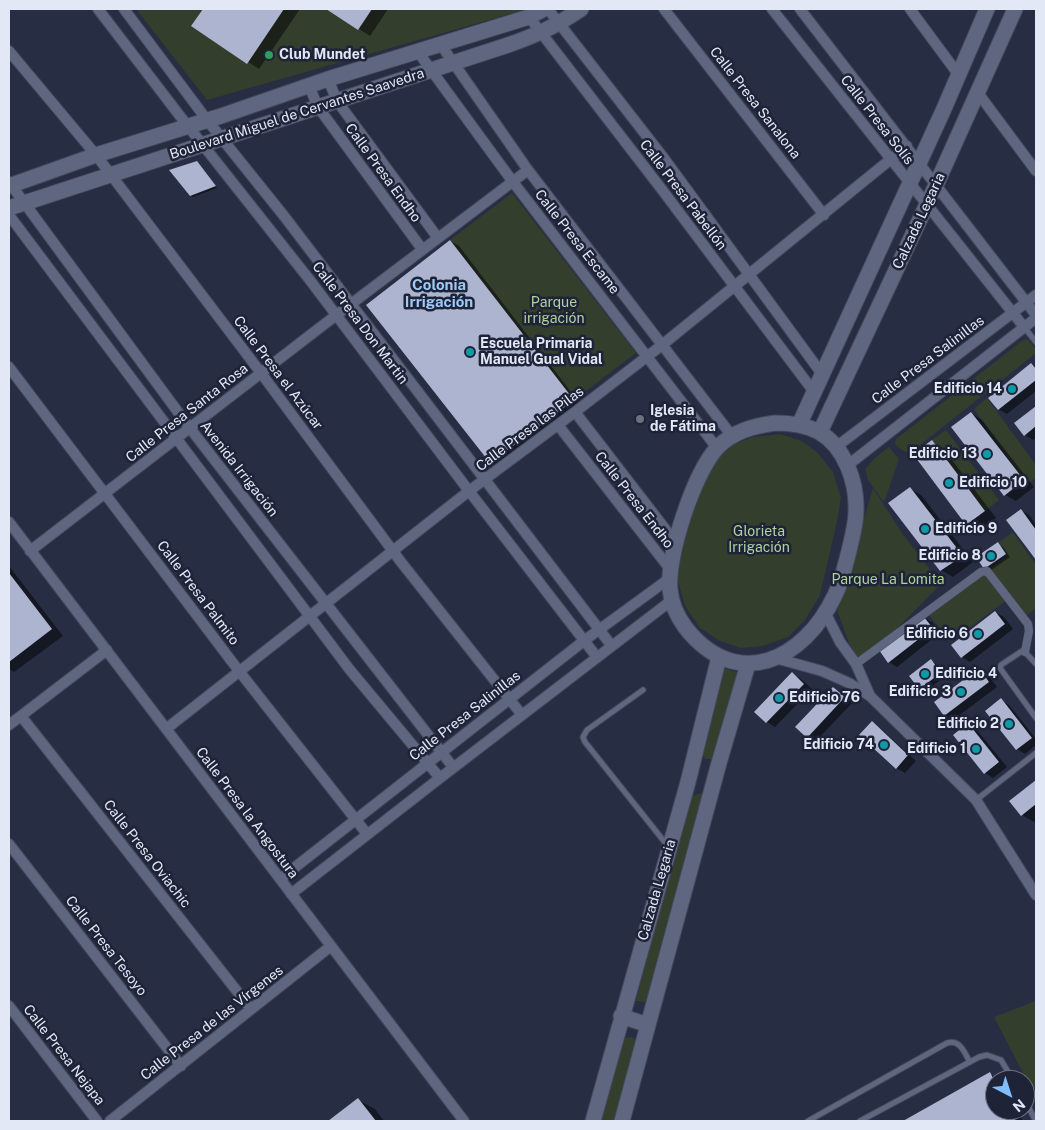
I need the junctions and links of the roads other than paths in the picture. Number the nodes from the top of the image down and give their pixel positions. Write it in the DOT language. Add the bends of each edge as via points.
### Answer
graph roads {
  1 [pos="98,9"];
  2 [pos="124,9"];
  3 [pos="544,9"];
  4 [pos="548,9"];
  5 [pos="581,9"];
  6 [pos="664,9"];
  7 [pos="772,9"];
  8 [pos="800,9"];
  9 [pos="910,9"];
  10 [pos="987,9"];
  11 [pos="1015,9"];
  12 [pos="529,16"];
  13 [pos="559,24"];
  14 [pos="542,33"];
  15 [pos="441,45"];
  16 [pos="9,50"];
  17 [pos="418,52"];
  18 [pos="454,63"];
  19 [pos="954,69"];
  20 [pos="432,70"];
  21 [pos="328,79"];
  22 [pos="308,86"];
  23 [pos="978,93"];
  24 [pos="337,101"];
  25 [pos="318,107"];
  26 [pos="207,120"];
  27 [pos="188,126"];
  28 [pos="221,138"];
  29 [pos="203,145"];
  30 [pos="906,146"];
  31 [pos="96,155"];
  32 [pos="891,160"];
  33 [pos="920,163"];
  34 [pos="528,170"];
  35 [pos="1036,171"];
  36 [pos="111,174"];
  37 [pos="513,182"];
  38 [pos="10,184"];
  39 [pos="910,184"];
  40 [pos="936,185"];
  41 [pos="24,202"];
  42 [pos="926,205"];
  43 [pos="9,208"];
  44 [pos="9,215"];
  45 [pos="824,215"];
  46 [pos="438,238"];
  47 [pos="422,249"];
  48 [pos="750,275"];
  49 [pos="735,287"];
  50 [pos="1036,295"];
  51 [pos="1026,303"];
  52 [pos="351,304"];
  53 [pos="1012,313"];
  54 [pos="337,315"];
  55 [pos="1036,317"];
  56 [pos="1024,327"];
  57 [pos="1036,342"];
  58 [pos="662,345"];
  59 [pos="648,356"];
  60 [pos="9,367"];
  61 [pos="261,372"];
  62 [pos="822,374"];
  63 [pos="814,392"];
  64 [pos="575,412"];
  65 [pos="558,425"];
  66 [pos="799,425"];
  67 [pos="190,428"];
  68 [pos="820,432"];
  69 [pos="732,436"];
  70 [pos="176,438"];
  71 [pos="717,448"];
  72 [pos="836,448"];
  73 [pos="848,465"];
  74 [pos="484,480"];
  75 [pos="469,491"];
  76 [pos="105,493"];
  77 [pos="9,522"];
  78 [pos="676,543"];
  79 [pos="392,550"];
  80 [pos="30,551"];
  81 [pos="670,573"];
  82 [pos="672,600"];
  83 [pos="325,604"];
  84 [pos="825,612"];
  85 [pos="310,616"];
  86 [pos="600,630"];
  87 [pos="585,640"];
  88 [pos="611,645"];
  89 [pos="107,650"];
  90 [pos="1026,652"];
  91 [pos="596,656"];
  92 [pos="719,657"];
  93 [pos="775,658"];
  94 [pos="748,664"];
  95 [pos="856,664"];
  96 [pos="1036,664"];
  97 [pos="239,671"];
  98 [pos="643,690"];
  99 [pos="870,696"];
  100 [pos="509,700"];
  101 [pos="522,715"];
  102 [pos="21,716"];
  103 [pos="1036,718"];
  104 [pos="9,725"];
  105 [pos="166,729"];
  106 [pos="442,752"];
  107 [pos="1036,753"];
  108 [pos="428,762"];
  109 [pos="454,767"];
  110 [pos="440,778"];
  111 [pos="688,782"];
  112 [pos="713,785"];
  113 [pos="976,800"];
  114 [pos="355,819"];
  115 [pos="367,834"];
  116 [pos="9,844"];
  117 [pos="669,847"];
  118 [pos="280,879"];
  119 [pos="291,894"];
  120 [pos="1036,895"];
  121 [pos="331,946"];
  122 [pos="9,1006"];
  123 [pos="251,1009"];
  124 [pos="621,1016"];
  125 [pos="648,1025"];
  126 [pos="970,1062"];
  127 [pos="180,1066"];
  128 [pos="1007,1070"];
  129 [pos="98,1121"];
  130 [pos="110,1121"];
  131 [pos="464,1121"];
  132 [pos="593,1121"];
  133 [pos="622,1121"];
  134 [pos="808,1121"];
  135 [pos="860,1121"];
  1 -- 27 [label="street, Calle Presa Don Martin"];
  2 -- 26 [label="street, Calle Presa Don Martin"];
  3 -- 12 [label="main road, Boulevard Miguel de Cervantes Saavedra"];
  4 -- 13 [label="street, Calle Presa Pabellón"];
  5 -- 13 [label="main road, Boulevard Miguel de Cervantes Saavedra"];
  6 -- 45 [label="street, Calle Presa Sanalona"];
  7 -- 32 [label="street, Calle Presa Solís"];
  8 -- 30 [label="street, Calle Presa Solís"];
  9 -- 19 [label="street"];
  10 -- 19 [label="main road, Calzada Legaria"];
  11 -- 23 [label="main road, Calzada Legaria"];
  12 -- 14 [label="street, Calle Presa Pabellón"];
  12 -- 15 [label="main road, Boulevard Miguel de Cervantes Saavedra"];
  13 -- 14 [label="main road, Boulevard Miguel de Cervantes Saavedra"];
  13 -- 48 [label="street, Calle Presa Pabellón"];
  14 -- 18 [label="main road, Boulevard Miguel de Cervantes Saavedra"];
  14 -- 49 [label="street, Calle Presa Pabellón"];
  15 -- 17 [label="main road, Boulevard Miguel de Cervantes Saavedra"];
  15 -- 18 [label="street, Calle Presa Escame"];
  16 -- 31 [label="street, Calle Presa el Azúcar"];
  17 -- 20 [label="street, Calle Presa Escame"];
  17 -- 21 [label="main road, Boulevard Miguel de Cervantes Saavedra"];
  18 -- 20 [label="main road, Boulevard Miguel de Cervantes Saavedra"];
  18 -- 34 [label="street, Calle Presa Escame"];
  19 -- 33 [label="main road, Calzada Legaria"];
  20 -- 24 [label="main road, Boulevard Miguel de Cervantes Saavedra"];
  20 -- 37 [label="street, Calle Presa Escame"];
  21 -- 22 [label="main road, Boulevard Miguel de Cervantes Saavedra"];
  21 -- 24 [label="street, Calle Presa Endho"];
  22 -- 25 [label="street, Calle Presa Endho"];
  22 -- 26 [label="main road, Boulevard Miguel de Cervantes Saavedra"];
  23 -- 35 [label="street"];
  23 -- 40 [label="main road, Calzada Legaria"];
  24 -- 25 [label="main road, Boulevard Miguel de Cervantes Saavedra"];
  24 -- 46 [label="street, Calle Presa Endho"];
  25 -- 28 [label="main road, Boulevard Miguel de Cervantes Saavedra"];
  25 -- 47 [label="street, Calle Presa Endho"];
  26 -- 27 [label="main road, Boulevard Miguel de Cervantes Saavedra"];
  26 -- 28 [label="street, Calle Presa Don Martin"];
  27 -- 29 [label="street, Calle Presa Don Martin"];
  27 -- 31 [label="main road, Boulevard Miguel de Cervantes Saavedra"];
  28 -- 29 [label="main road, Boulevard Miguel de Cervantes Saavedra"];
  28 -- 52 [label="street, Calle Presa Don Martin"];
  29 -- 36 [label="main road, Boulevard Miguel de Cervantes Saavedra"];
  29 -- 54 [label="street, Calle Presa Don Martin"];
  30 -- 32 [label="street, Calle Presa las Pilas"];
  30 -- 33 [label="street, Calle Presa Solís"];
  31 -- 36 [label="street, Calle Presa el Azúcar"];
  31 -- 38 [label="main road, Boulevard Miguel de Cervantes Saavedra"];
  32 -- 39 [label="street, Calle Presa Solís"];
  32 -- 45 [label="street, Calle Presa las Pilas"];
  33 -- 39 [label="main road, Calzada Legaria"];
  33 -- 40 [label="street, Calle Presa Solís"];
  34 -- 37 [label="street, Calle Presa Santa Rosa"];
  34 -- 58 [label="street, Calle Presa Escame"];
  36 -- 41 [label="main road, Boulevard Miguel de Cervantes Saavedra"];
  36 -- 61 [label="street, Calle Presa el Azúcar"];
  37 -- 46 [label="street, Calle Presa Santa Rosa"];
  37 -- 59 [label="street, Calle Presa Escame"];
  38 -- 41 [label="street, Avenida Irrigación"];
  39 -- 42 [label="street, Calle Presa Solís"];
  39 -- 62 [label="main road, Calzada Legaria"];
  40 -- 42 [label="main road, Calzada Legaria"];
  40 -- 51 [label="street, Calle Presa Solís"];
  41 -- 43 [label="main road, Boulevard Miguel de Cervantes Saavedra"];
  41 -- 67 [label="street, Avenida Irrigación"];
  42 -- 53 [label="street, Calle Presa Solís"];
  42 -- 68 [label="main road, Calzada Legaria"];
  44 -- 70 [label="street"];
  45 -- 48 [label="street, Calle Presa las Pilas"];
  46 -- 47 [label="street, Calle Presa Santa Rosa"];
  47 -- 52 [label="street, Calle Presa Santa Rosa"];
  48 -- 49 [label="street, Calle Presa las Pilas"];
  48 -- 62 [label="street, Calle Presa Pabellón"];
  49 -- 58 [label="street, Calle Presa las Pilas"];
  49 -- 63 [label="street, Calle Presa Pabellón"];
  50 -- 51 [label="street, Calle Presa Salinillas"];
  51 -- 53 [label="street, Calle Presa Salinillas"];
  51 -- 55 [label="street, Calle Presa Solís"];
  52 -- 54 [label="street, Calle Presa Santa Rosa"];
  52 -- 74 [label="street, Calle Presa Don Martin"];
  53 -- 56 [label="street, Calle Presa Solís"];
  53 -- 72 [label="street, Calle Presa Salinillas"];
  54 -- 61 [label="street, Calle Presa Santa Rosa"];
  54 -- 75 [label="street, Calle Presa Don Martin"];
  55 -- 56 [label="street"];
  56 -- 57 [label="lane, Calle Presa Solís"];
  56 -- 73 [label="street"];
  58 -- 59 [label="street, Calle Presa las Pilas"];
  58 -- 69 [label="street, Calle Presa Escame"];
  59 -- 64 [label="street, Calle Presa las Pilas"];
  59 -- 71 [label="street, Calle Presa Escame"];
  60 -- 76 [label="street, Calle Presa Palmito"];
  61 -- 67 [label="street, Calle Presa Santa Rosa"];
  61 -- 79 [label="street, Calle Presa el Azúcar"];
  62 -- 63 [label="main road, Calzada Legaria"];
  63 -- 66 [label="main road, Calzada Legaria"];
  64 -- 65 [label="street, Calle Presa las Pilas"];
  64 -- 78 [label="street, Calle Presa Endho"];
  65 -- 74 [label="street, Calle Presa las Pilas"];
  65 -- 81 [label="street, Calle Presa Endho"];
  66 -- 68 [label="main road"];
  66 -- 69 [label="main road" via="760,425"];
  67 -- 70 [label="street, Calle Presa Santa Rosa"];
  67 -- 83 [label="street, Avenida Irrigación"];
  68 -- 72 [label="main road"];
  69 -- 71 [label="main road"];
  70 -- 76 [label="street, Calle Presa Santa Rosa"];
  70 -- 85 [label="street"];
  71 -- 78 [label="main road" via="696,482"];
  72 -- 73 [label="main road"];
  73 -- 84 [label="main road" via="855,491 855,524 835,595"];
  74 -- 75 [label="street, Calle Presa las Pilas"];
  74 -- 86 [label="street, Calle Presa Don Martin"];
  75 -- 79 [label="street, Calle Presa las Pilas"];
  75 -- 87 [label="street, Calle Presa Don Martin"];
  76 -- 80 [label="street, Calle Presa Santa Rosa"];
  76 -- 97 [label="street, Calle Presa Palmito"];
  77 -- 80 [label="street, Calle Presa la Angostura"];
  78 -- 81 [label="main road"];
  79 -- 83 [label="street, Calle Presa las Pilas"];
  79 -- 100 [label="street, Calle Presa el Azúcar"];
  80 -- 89 [label="street, Calle Presa la Angostura"];
  81 -- 82 [label="main road"];
  81 -- 86 [label="street, Calle Presa Salinillas"];
  82 -- 88 [label="street"];
  82 -- 92 [label="main road" via="690,633"];
  83 -- 85 [label="street, Calle Presa las Pilas"];
  83 -- 106 [label="street, Avenida Irrigación"];
  84 -- 93 [label="main road" via="805,637"];
  84 -- 95 [label="street"];
  85 -- 97 [label="street, Calle Presa las Pilas"];
  85 -- 108 [label="street" via="350,670"];
  86 -- 87 [label="street, Calle Presa Salinillas"];
  86 -- 88 [label="street, Calle Presa Don Martin"];
  87 -- 91 [label="street, Calle Presa Don Martin"];
  87 -- 100 [label="street, Calle Presa Salinillas"];
  88 -- 91 [label="street"];
  89 -- 102 [label="street"];
  89 -- 105 [label="street, Calle Presa la Angostura"];
  90 -- 95 [label="street" via="1028,624 987,571 981,572"];
  90 -- 96 [label="lane"];
  90 -- 103 [label="lane" via="1000,668"];
  91 -- 101 [label="street"];
  92 -- 94 [label="main road"];
  92 -- 111 [label="main road, Calzada Legaria"];
  93 -- 94 [label="main road"];
  93 -- 99 [label="street" via="822,671"];
  94 -- 112 [label="main road, Calzada Legaria"];
  95 -- 99 [label="street"];
  97 -- 105 [label="street, Calle Presa las Pilas"];
  97 -- 114 [label="street, Calle Presa Palmito"];
  98 -- 117 [label="lane" via="587,730 583,737 621,790"];
  99 -- 113 [label="street"];
  100 -- 101 [label="street, Calle Presa el Azúcar"];
  100 -- 106 [label="street, Calle Presa Salinillas"];
  101 -- 109 [label="street"];
  102 -- 104 [label="street"];
  102 -- 123 [label="street, Calle Presa Oviachic"];
  105 -- 118 [label="street, Calle Presa la Angostura"];
  106 -- 108 [label="street, Calle Presa Salinillas"];
  106 -- 109 [label="street, Avenida Irrigación"];
  107 -- 113 [label="lane"];
  108 -- 110 [label="street"];
  108 -- 114 [label="street, Calle Presa Salinillas"];
  109 -- 110 [label="street"];
  110 -- 115 [label="street"];
  111 -- 112 [label="main road"];
  111 -- 117 [label="main road, Calzada Legaria"];
  112 -- 125 [label="main road, Calzada Legaria"];
  113 -- 120 [label="street"];
  114 -- 115 [label="street, Calle Presa Palmito"];
  114 -- 118 [label="street, Calle Presa Salinillas"];
  115 -- 119 [label="street"];
  116 -- 127 [label="street, Calle Presa Tesoyo"];
  117 -- 124 [label="main road, Calzada Legaria"];
  118 -- 119 [label="street, Calle Presa la Angostura"];
  119 -- 121 [label="street, Calle Presa la Angostura"];
  121 -- 123 [label="street, Calle Presa de las Vírgenes"];
  121 -- 131 [label="street, Calle Presa la Angostura"];
  122 -- 129 [label="street, Calle Presa Nejapa"];
  123 -- 127 [label="street, Calle Presa de las Vírgenes"];
  124 -- 125 [label="main road"];
  124 -- 132 [label="main road, Calzada Legaria"];
  125 -- 133 [label="main road, Calzada Legaria"];
  126 -- 128 [label="lane" via="987,1055 1001,1060"];
  126 -- 134 [label="lane" via="961,1046 952,1041"];
  126 -- 135 [label="lane"];
  127 -- 130 [label="street, Calle Presa de las Vírgenes"];
}
